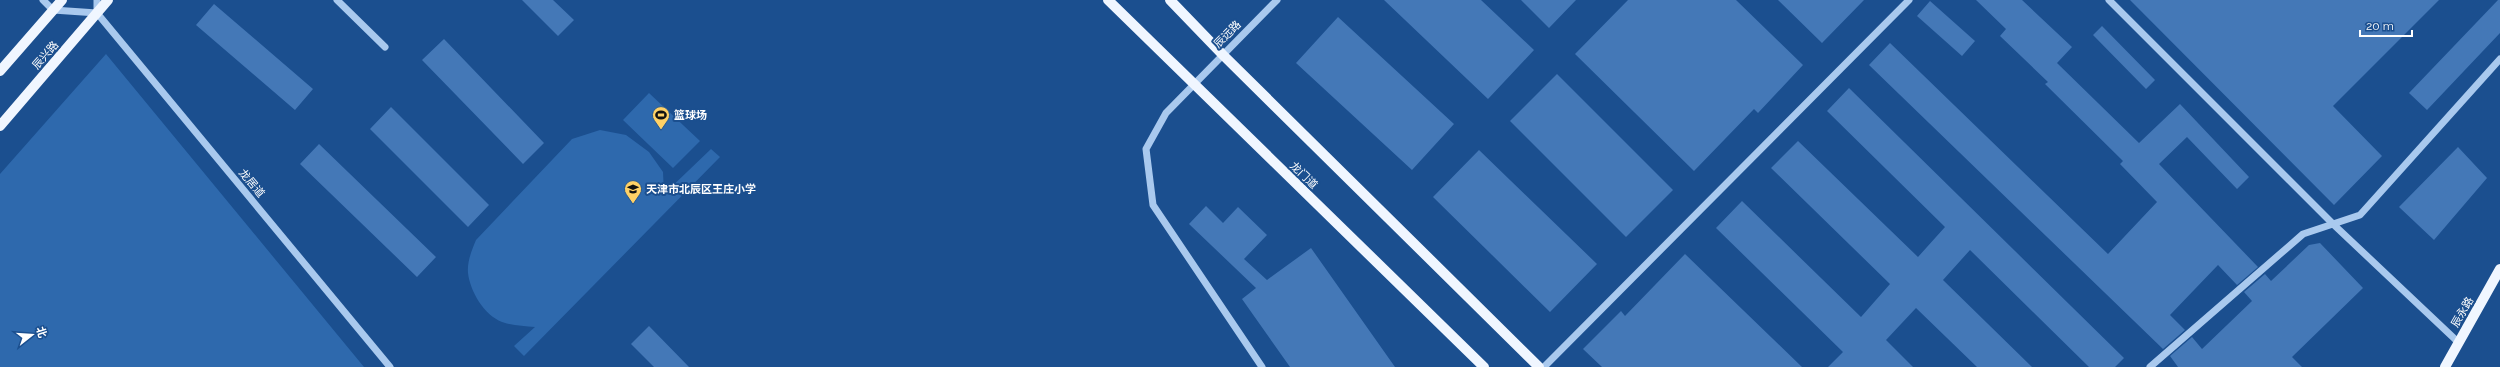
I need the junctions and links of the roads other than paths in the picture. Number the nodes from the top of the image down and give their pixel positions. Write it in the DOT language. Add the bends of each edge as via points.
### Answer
graph roads {
  1 [pos="43,0"];
  2 [pos="62,0"];
  3 [pos="98,0"];
  4 [pos="108,0"];
  5 [pos="336,0"];
  6 [pos="1108,0"];
  7 [pos="1170,0"];
  8 [pos="1277,0"];
  9 [pos="1909,0"];
  10 [pos="2109,0"];
  11 [pos="53,10"];
  12 [pos="97,13"];
  13 [pos="385,46"];
  14 [pos="1223,55"];
  15 [pos="2500,59"];
  16 [pos="0,71"];
  17 [pos="1194,84"];
  18 [pos="0,126"];
  19 [pos="2333,224"];
  20 [pos="2500,269"];
  21 [pos="2458,342"];
  22 [pos="390,367"];
  23 [pos="1262,367"];
  24 [pos="1484,367"];
  25 [pos="1539,367"];
  26 [pos="1544,367"];
  27 [pos="2150,367"];
  28 [pos="2445,367"];
  1 -- 11 [label="street"];
  2 -- 11 [label="main road"];
  3 -- 12 [label="street"];
  4 -- 12 [label="main road, 辰兴路"];
  5 -- 13 [label="street"];
  6 -- 17 [label="main road, 龙门道"];
  7 -- 14 [label="main road"];
  8 -- 14 [label="street, 辰远路"];
  9 -- 26 [label="street"];
  10 -- 19 [label="street"];
  11 -- 12 [label="street"];
  11 -- 16 [label="main road"];
  12 -- 18 [label="main road, 辰兴路"];
  12 -- 22 [label="street, 龙居道"];
  14 -- 17 [label="street, 辰远路"];
  14 -- 25 [label="main road"];
  15 -- 19 [label="street" via="2360,215"];
  17 -- 23 [label="street, 辰远路" via="1166,113 1146,150 1153,205"];
  17 -- 24 [label="main road, 龙门道"];
  19 -- 21 [label="street"];
  19 -- 27 [label="street" via="2302,234"];
  20 -- 21 [label="main road, 辰永路"];
  21 -- 28 [label="main road, 辰永路"];
}
